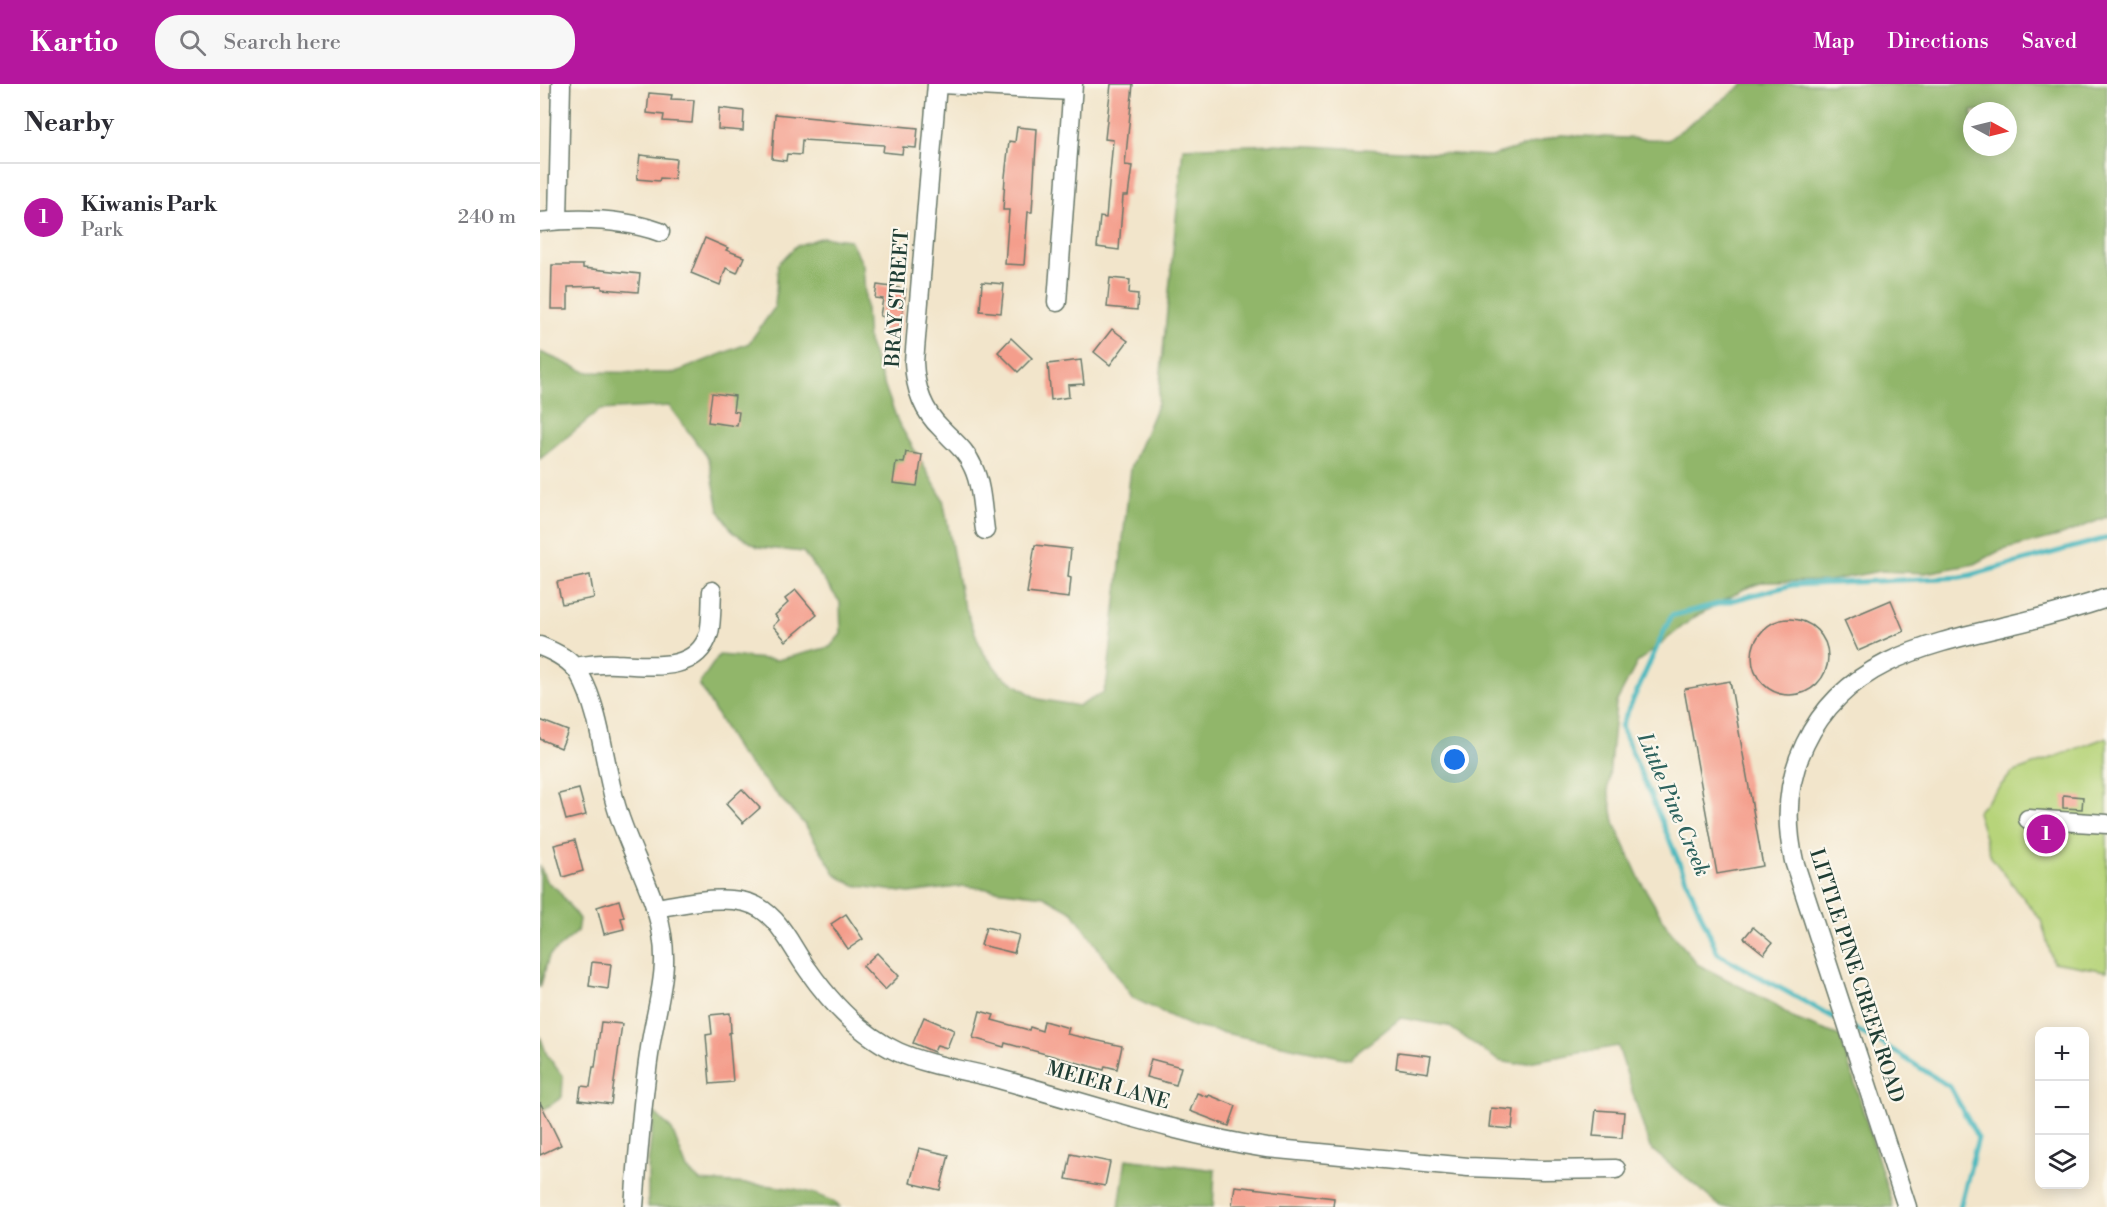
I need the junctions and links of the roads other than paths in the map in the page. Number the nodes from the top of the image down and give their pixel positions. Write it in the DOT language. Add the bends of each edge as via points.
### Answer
graph roads {
  1 [pos="561,84"];
  2 [pos="939,84"];
  3 [pos="1073,88"];
  4 [pos="558,220"];
  5 [pos="540,222"];
  6 [pos="660,232"];
  7 [pos="1058,302"];
  8 [pos="985,530"];
  9 [pos="712,591"];
  10 [pos="2107,598"];
  11 [pos="540,646"];
  12 [pos="575,666"];
  13 [pos="2028,819"];
  14 [pos="2107,824"];
  15 [pos="655,908"];
  16 [pos="1616,1169"];
  17 [pos="634,1207"];
  18 [pos="1907,1207"];
  1 -- 4 [label="street"];
  2 -- 3 [label="street"];
  2 -- 8 [label="street, BRAY STREET" via="915,376 928,414 957,442 974,467"];
  3 -- 7 [label="street"];
  4 -- 5 [label="street"];
  4 -- 6 [label="street" via="633,224"];
  9 -- 12 [label="street" via="709,631 704,644 690,657 663,666"];
  10 -- 18 [label="street, LITTLE PINE CREEK ROAD" via="2054,615 1949,639 1895,658 1856,681 1820,718 1795,770 1791,846"];
  11 -- 12 [label="street"];
  12 -- 15 [label="street" via="591,702 615,803"];
  13 -- 14 [label="street"];
  15 -- 16 [label="street, MEIER LANE" via="721,899 759,907 778,924 833,1001 880,1043 910,1057 1106,1111 1234,1143 1279,1150 1468,1167"];
  15 -- 17 [label="street" via="664,962 650,1049"];
}
